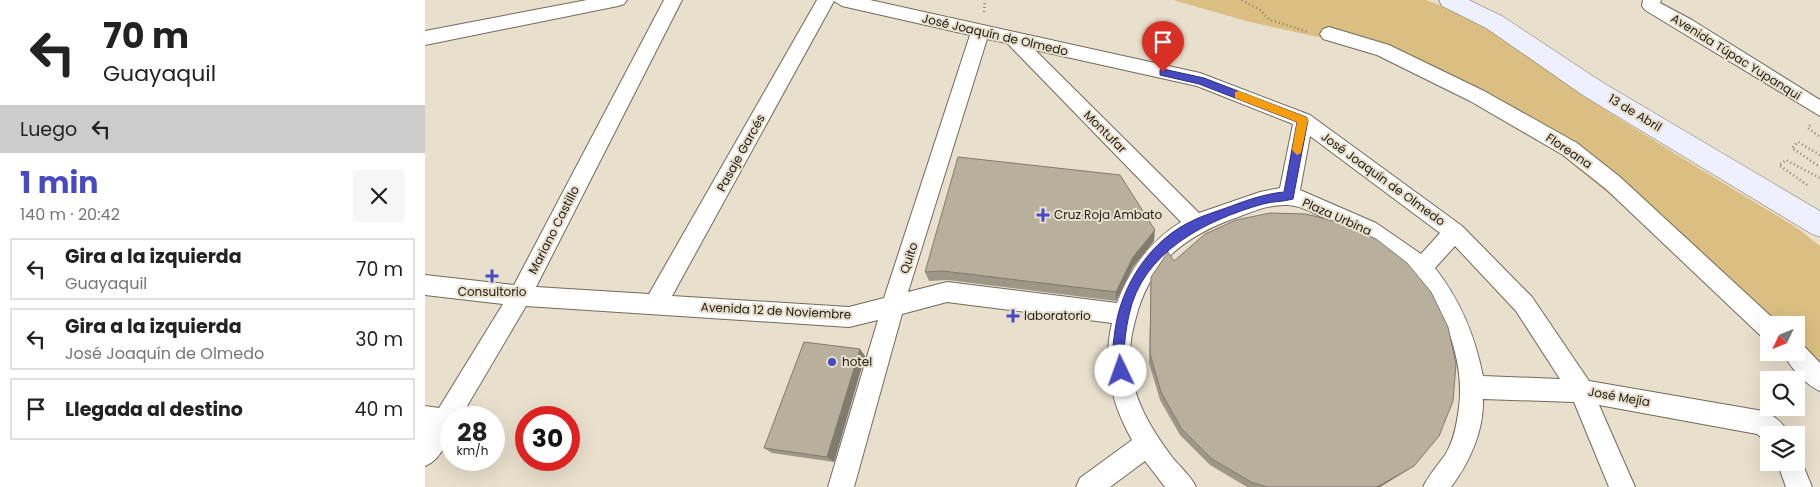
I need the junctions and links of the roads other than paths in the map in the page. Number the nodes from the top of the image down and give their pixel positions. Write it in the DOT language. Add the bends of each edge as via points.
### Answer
graph roads {
  1 [pos="618,0"];
  2 [pos="673,0"];
  3 [pos="827,0"];
  4 [pos="842,0"];
  5 [pos="1451,0"];
  6 [pos="1651,3"];
  7 [pos="981,30"];
  8 [pos="1329,34"];
  9 [pos="425,38"];
  10 [pos="1014,40"];
  11 [pos="1820,109"];
  12 [pos="1303,120"];
  13 [pos="1289,196"];
  14 [pos="1196,224"];
  15 [pos="1820,225"];
  16 [pos="1455,232"];
  17 [pos="1421,268"];
  18 [pos="425,285"];
  19 [pos="520,296"];
  20 [pos="655,305"];
  21 [pos="893,305"];
  22 [pos="1123,314"];
  23 [pos="1760,321"];
  24 [pos="1802,361"];
  25 [pos="1820,380"];
  26 [pos="1474,387"];
  27 [pos="1582,391"];
  28 [pos="435,419"];
  29 [pos="1760,427"];
  30 [pos="1147,446"];
  31 [pos="425,454"];
  32 [pos="1793,471"];
  33 [pos="841,487"];
  34 [pos="1089,487"];
  35 [pos="1183,487"];
  36 [pos="1437,487"];
  37 [pos="1622,487"];
  38 [pos="1799,487"];
  1 -- 9 [label="street"];
  2 -- 19 [label="street, Mariano Castillo"];
  3 -- 20 [label="street, Pasaje Garcés"];
  4 -- 7 [label="street, José Joaquín de Olmedo"];
  5 -- 15 [label="street, 13 de Abril" via="1494,22 1593,89"];
  6 -- 11 [label="street, Avenida Túpac Yupanqui"];
  7 -- 10 [label="street, José Joaquín de Olmedo"];
  7 -- 21 [label="street, Quito"];
  8 -- 23 [label="street, Floreana" via="1383,50 1477,96 1570,149 1613,183"];
  10 -- 12 [label="street, José Joaquín de Olmedo" via="1200,80"];
  10 -- 14 [label="street, Montufar"];
  12 -- 13 [label="street"];
  12 -- 16 [label="street, José Joaquín de Olmedo"];
  13 -- 14 [label="street, Plaza Urbina" via="1263,199"];
  13 -- 17 [label="street, Plaza Urbina" via="1387,240"];
  14 -- 22 [label="street, Plaza Urbina" via="1164,246 1139,277"];
  16 -- 17 [label="street"];
  16 -- 27 [label="street, José Joaquín de Olmedo" via="1525,304"];
  17 -- 26 [label="street, Plaza Urbina" via="1448,303 1466,344"];
  18 -- 19 [label="street, Avenida 12 de Noviembre"];
  19 -- 20 [label="street, Avenida 12 de Noviembre"];
  19 -- 28 [label="street, Mariano Castillo"];
  20 -- 21 [label="street, Avenida 12 de Noviembre" via="849,317"];
  21 -- 22 [label="street, Avenida 12 de Noviembre" via="947,292"];
  21 -- 33 [label="street, Quito"];
  22 -- 30 [label="street, Plaza Urbina" via="1118,356 1124,392"];
  24 -- 25 [label="street"];
  26 -- 27 [label="street, José Mejía"];
  26 -- 36 [label="street, Plaza Urbina" via="1469,432 1449,473"];
  27 -- 29 [label="street, José Mejía"];
  27 -- 37 [label="street, José Joaquín de Olmedo"];
  28 -- 31 [label="street, Mariano Castillo"];
  30 -- 34 [label="street"];
  30 -- 35 [label="street, Plaza Urbina"];
  32 -- 38 [label="street"];
}
